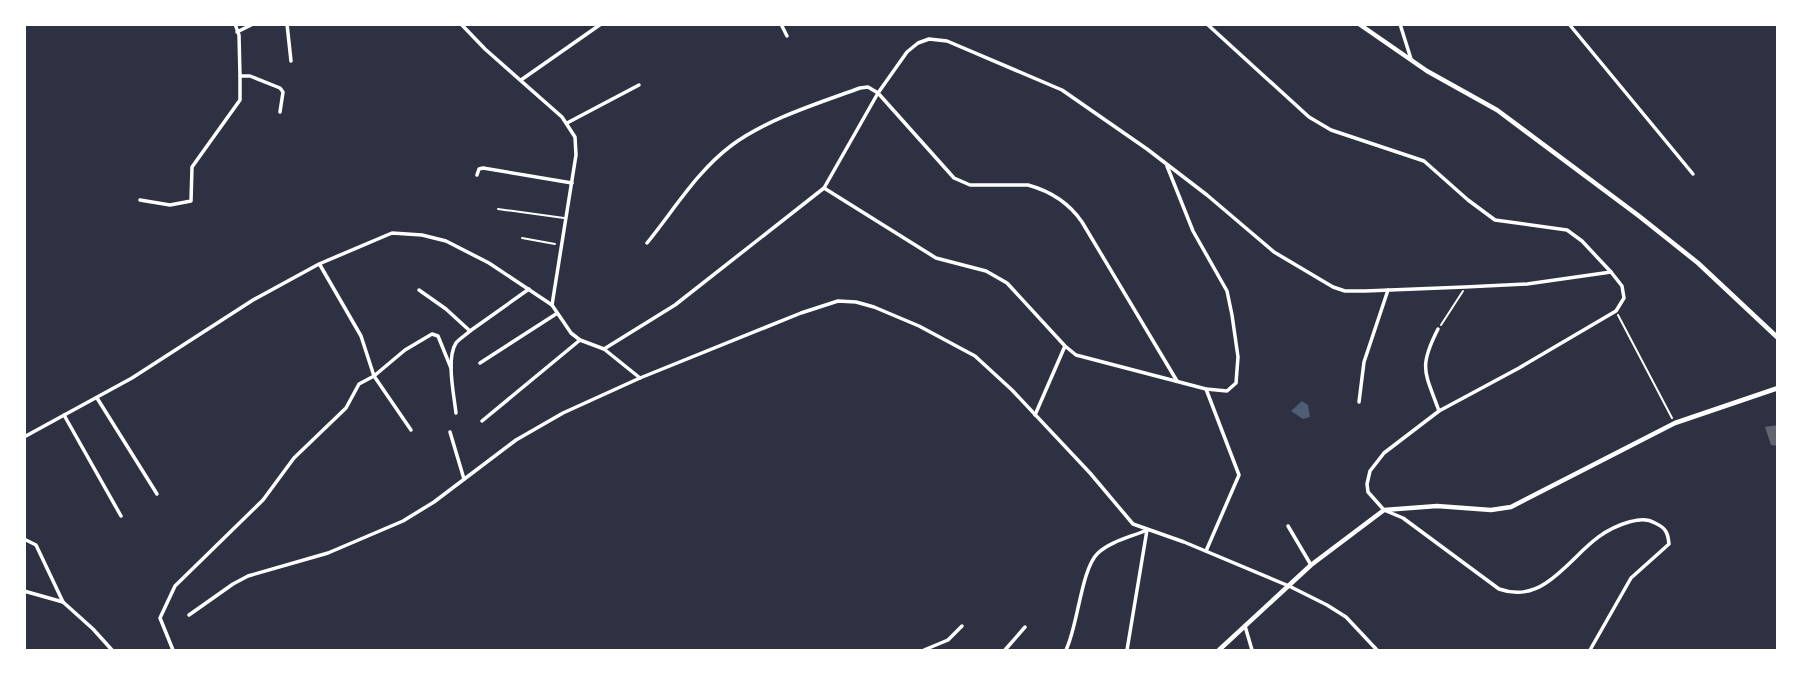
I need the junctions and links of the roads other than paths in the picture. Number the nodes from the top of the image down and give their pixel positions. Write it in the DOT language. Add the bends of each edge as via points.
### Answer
graph roads {
  1 [pos="235,24"];
  2 [pos="253,24"];
  3 [pos="287,24"];
  4 [pos="461,24"];
  5 [pos="601,24"];
  6 [pos="781,24"];
  7 [pos="1207,24"];
  8 [pos="1359,24"];
  9 [pos="1400,24"];
  10 [pos="1569,24"];
  11 [pos="237,32"];
  12 [pos="787,36"];
  13 [pos="1411,59"];
  14 [pos="291,61"];
  15 [pos="240,76"];
  16 [pos="521,80"];
  17 [pos="639,85"];
  18 [pos="878,93"];
  19 [pos="281,112"];
  20 [pos="567,123"];
  21 [pos="1167,166"];
  22 [pos="1693,174"];
  23 [pos="477,175"];
  24 [pos="572,183"];
  25 [pos="824,188"];
  26 [pos="140,200"];
  27 [pos="498,209"];
  28 [pos="565,218"];
  29 [pos="647,243"];
  30 [pos="319,264"];
  31 [pos="1611,272"];
  32 [pos="529,289"];
  33 [pos="419,290"];
  34 [pos="1388,290"];
  35 [pos="552,305"];
  36 [pos="556,314"];
  37 [pos="1438,329"];
  38 [pos="470,331"];
  39 [pos="1777,338"];
  40 [pos="580,340"];
  41 [pos="1065,346"];
  42 [pos="604,349"];
  43 [pos="480,363"];
  44 [pos="451,368"];
  45 [pos="374,376"];
  46 [pos="640,377"];
  47 [pos="1177,381"];
  48 [pos="1777,388"];
  49 [pos="1206,389"];
  50 [pos="97,397"];
  51 [pos="1359,402"];
  52 [pos="1439,411"];
  53 [pos="456,413"];
  54 [pos="64,415"];
  55 [pos="1035,415"];
  56 [pos="482,421"];
  57 [pos="411,430"];
  58 [pos="450,432"];
  59 [pos="24,437"];
  60 [pos="464,479"];
  61 [pos="157,494"];
  62 [pos="1384,510"];
  63 [pos="121,516"];
  64 [pos="1287,526"];
  65 [pos="1147,530"];
  66 [pos="24,539"];
  67 [pos="1206,551"];
  68 [pos="1311,565"];
  69 [pos="1289,586"];
  70 [pos="24,592"];
  71 [pos="63,602"];
  72 [pos="189,615"];
  73 [pos="962,626"];
  74 [pos="1245,626"];
  75 [pos="1025,627"];
  76 [pos="112,650"];
  77 [pos="173,650"];
  78 [pos="924,650"];
  79 [pos="1005,650"];
  80 [pos="1066,650"];
  81 [pos="1126,650"];
  82 [pos="1219,650"];
  83 [pos="1252,650"];
  84 [pos="1377,650"];
  85 [pos="1590,650"];
  1 -- 11 [label="street"];
  2 -- 11 [label="street"];
  3 -- 14 [label="street"];
  4 -- 16 [label="street"];
  5 -- 16 [label="street"];
  6 -- 12 [label="street"];
  7 -- 31 [label="street" via="1322,126 1424,161 1496,219 1567,230"];
  8 -- 13 [label="street"];
  9 -- 13 [label="street"];
  10 -- 22 [label="street"];
  11 -- 15 [label="street"];
  13 -- 39 [label="street" via="1497,110 1639,216 1698,263"];
  15 -- 19 [label="street" via="280,88 284,92"];
  15 -- 26 [label="street" via="240,100 192,167 191,201 170,205"];
  16 -- 20 [label="street"];
  17 -- 20 [label="street"];
  18 -- 21 [label="street" via="918,43 947,41 1062,90"];
  18 -- 25 [label="street"];
  18 -- 29 [label="street" via="860,88 787,116 734,144 693,183"];
  18 -- 47 [label="street" via="954,178 970,184 1028,185 1066,203 1082,222"];
  20 -- 24 [label="street" via="576,142"];
  21 -- 34 [label="street" via="1274,251 1321,282 1345,291"];
  21 -- 49 [label="street" via="1193,231 1227,291 1232,315 1238,357 1236,383 1227,391"];
  23 -- 24 [label="street" via="483,168"];
  24 -- 28 [label="street"];
  25 -- 41 [label="street" via="936,258 997,276"];
  25 -- 42 [label="street" via="675,305"];
  27 -- 28 [label="lane"];
  28 -- 35 [label="street"];
  30 -- 32 [label="street" via="392,233 422,235 489,262"];
  30 -- 45 [label="street" via="361,336"];
  30 -- 50 [label="street"];
  31 -- 34 [label="street" via="1527,284"];
  31 -- 52 [label="street" via="1625,292 1616,311"];
  32 -- 35 [label="street"];
  32 -- 38 [label="street"];
  33 -- 38 [label="street"];
  34 -- 51 [label="street" via="1364,362"];
  35 -- 36 [label="street"];
  36 -- 40 [label="street"];
  36 -- 43 [label="street"];
  37 -- 52 [label="street" via="1424,362"];
  38 -- 44 [label="street" via="455,346"];
  40 -- 42 [label="street"];
  40 -- 56 [label="street"];
  41 -- 47 [label="street" via="1083,358"];
  41 -- 55 [label="street"];
  42 -- 46 [label="street"];
  44 -- 45 [label="street" via="438,336 432,334"];
  44 -- 53 [label="street"];
  45 -- 57 [label="street"];
  45 -- 77 [label="street" via="359,384 346,408 298,453 263,500 175,586 160,618"];
  46 -- 55 [label="street" via="820,305 856,302 903,319 975,356"];
  46 -- 60 [label="street" via="542,424"];
  47 -- 49 [label="street"];
  48 -- 62 [label="street" via="1675,423 1511,507"];
  49 -- 67 [label="street" via="1239,475"];
  50 -- 54 [label="street"];
  50 -- 61 [label="street"];
  52 -- 62 [label="street" via="1384,453 1370,471 1368,492"];
  54 -- 59 [label="street"];
  54 -- 63 [label="street"];
  55 -- 65 [label="street" via="1129,521"];
  58 -- 60 [label="street"];
  60 -- 72 [label="street" via="402,521 328,553 248,576"];
  62 -- 68 [label="street"];
  62 -- 85 [label="street" via="1403,518 1499,589 1514,593 1546,582 1615,525 1638,520 1663,527 1669,544 1631,578"];
  64 -- 68 [label="street"];
  65 -- 67 [label="street"];
  65 -- 80 [label="street" via="1110,544 1090,564"];
  65 -- 81 [label="street"];
  66 -- 71 [label="street" via="36,545"];
  67 -- 69 [label="street"];
  68 -- 69 [label="street"];
  69 -- 74 [label="street"];
  69 -- 84 [label="street" via="1346,617"];
  70 -- 71 [label="street"];
  71 -- 76 [label="street"];
  73 -- 78 [label="street" via="948,640"];
  74 -- 82 [label="street"];
  74 -- 83 [label="street"];
  75 -- 79 [label="street"];
}
